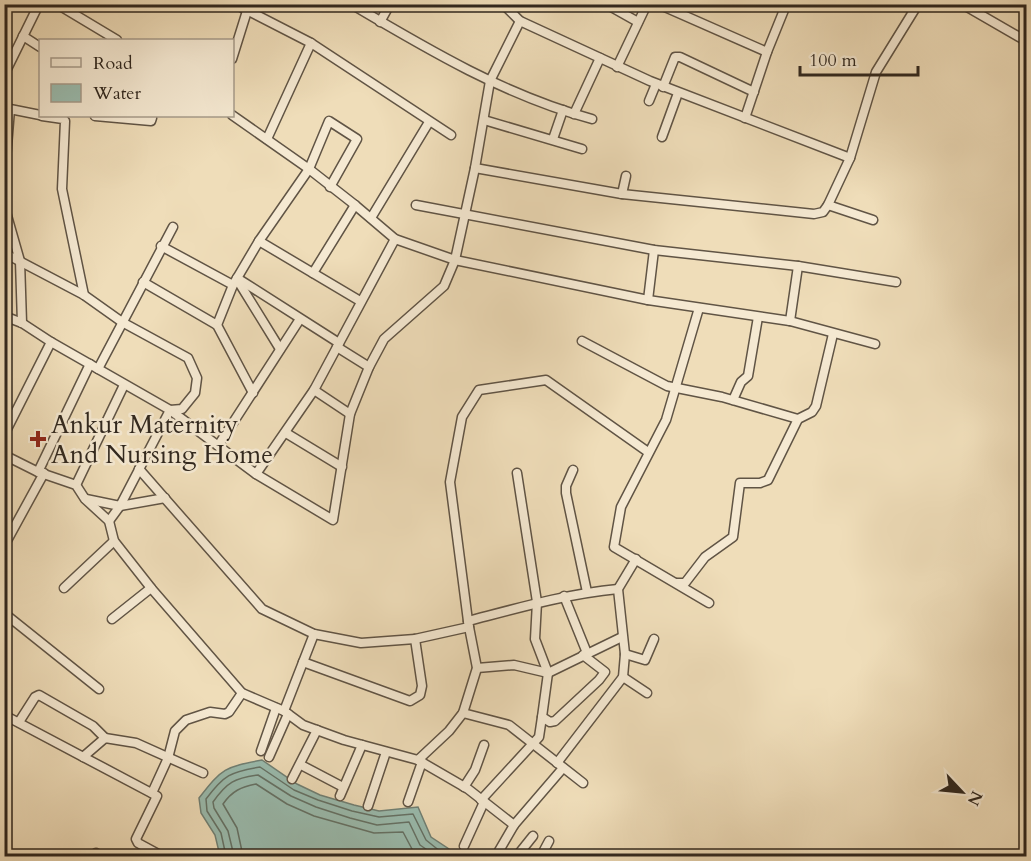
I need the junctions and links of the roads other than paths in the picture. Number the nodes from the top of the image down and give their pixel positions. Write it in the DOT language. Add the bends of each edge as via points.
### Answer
graph roads {
  1 [pos="39,4"];
  2 [pos="57,4"];
  3 [pos="235,4"];
  4 [pos="351,4"];
  5 [pos="390,4"];
  6 [pos="503,4"];
  7 [pos="606,4"];
  8 [pos="647,4"];
  9 [pos="658,4"];
  10 [pos="918,4"];
  11 [pos="962,4"];
  12 [pos="784,10"];
  13 [pos="247,11"];
  14 [pos="520,21"];
  15 [pos="380,22"];
  16 [pos="638,22"];
  17 [pos="23,36"];
  18 [pos="115,39"];
  19 [pos="1026,41"];
  20 [pos="311,43"];
  21 [pos="39,46"];
  22 [pos="767,52"];
  23 [pos="234,53"];
  24 [pos="600,58"];
  25 [pos="617,66"];
  26 [pos="4,75"];
  27 [pos="490,81"];
  28 [pos="659,85"];
  29 [pos="754,92"];
  30 [pos="678,93"];
  31 [pos="649,101"];
  32 [pos="8,109"];
  33 [pos="563,110"];
  34 [pos="39,111"];
  35 [pos="574,114"];
  36 [pos="39,115"];
  37 [pos="234,116"];
  38 [pos="52,117"];
  39 [pos="106,117"];
  40 [pos="151,117"];
  41 [pos="745,118"];
  42 [pos="592,119"];
  43 [pos="484,120"];
  44 [pos="429,122"];
  45 [pos="451,135"];
  46 [pos="662,137"];
  47 [pos="553,139"];
  48 [pos="267,140"];
  49 [pos="582,149"];
  50 [pos="850,158"];
  51 [pos="475,168"];
  52 [pos="309,169"];
  53 [pos="626,176"];
  54 [pos="4,184"];
  55 [pos="330,187"];
  56 [pos="622,194"];
  57 [pos="4,205"];
  58 [pos="355,205"];
  59 [pos="416,205"];
  60 [pos="828,205"];
  61 [pos="464,215"];
  62 [pos="371,218"];
  63 [pos="873,220"];
  64 [pos="173,227"];
  65 [pos="395,239"];
  66 [pos="259,241"];
  67 [pos="161,246"];
  68 [pos="654,250"];
  69 [pos="4,253"];
  70 [pos="455,260"];
  71 [pos="20,261"];
  72 [pos="798,266"];
  73 [pos="313,273"];
  74 [pos="143,282"];
  75 [pos="235,282"];
  76 [pos="896,282"];
  77 [pos="84,295"];
  78 [pos="648,300"];
  79 [pos="360,301"];
  80 [pos="699,308"];
  81 [pos="4,316"];
  82 [pos="758,317"];
  83 [pos="300,319"];
  84 [pos="790,321"];
  85 [pos="122,322"];
  86 [pos="22,323"];
  87 [pos="217,325"];
  88 [pos="833,334"];
  89 [pos="582,340"];
  90 [pos="51,342"];
  91 [pos="875,344"];
  92 [pos="338,345"];
  93 [pos="280,350"];
  94 [pos="90,364"];
  95 [pos="369,368"];
  96 [pos="98,369"];
  97 [pos="124,385"];
  98 [pos="676,389"];
  99 [pos="314,390"];
  100 [pos="253,393"];
  101 [pos="733,400"];
  102 [pos="170,410"];
  103 [pos="350,414"];
  104 [pos="798,419"];
  105 [pos="286,433"];
  106 [pos="4,435"];
  107 [pos="218,446"];
  108 [pos="648,452"];
  109 [pos="4,455"];
  110 [pos="342,467"];
  111 [pos="139,470"];
  112 [pos="573,470"];
  113 [pos="41,473"];
  114 [pos="517,473"];
  115 [pos="256,474"];
  116 [pos="76,485"];
  117 [pos="165,498"];
  118 [pos="85,499"];
  119 [pos="120,506"];
  120 [pos="109,520"];
  121 [pos="114,541"];
  122 [pos="4,546"];
  123 [pos="636,559"];
  124 [pos="677,583"];
  125 [pos="64,588"];
  126 [pos="151,588"];
  127 [pos="618,589"];
  128 [pos="587,592"];
  129 [pos="564,596"];
  130 [pos="537,602"];
  131 [pos="709,603"];
  132 [pos="4,613"];
  133 [pos="111,619"];
  134 [pos="469,624"];
  135 [pos="314,634"];
  136 [pos="622,637"];
  137 [pos="415,639"];
  138 [pos="654,639"];
  139 [pos="585,654"];
  140 [pos="625,654"];
  141 [pos="303,662"];
  142 [pos="477,668"];
  143 [pos="548,674"];
  144 [pos="623,676"];
  145 [pos="99,689"];
  146 [pos="242,693"];
  147 [pos="647,693"];
  148 [pos="283,711"];
  149 [pos="463,713"];
  150 [pos="4,715"];
  151 [pos="542,717"];
  152 [pos="19,723"];
  153 [pos="317,730"];
  154 [pos="105,738"];
  155 [pos="534,743"];
  156 [pos="362,745"];
  157 [pos="483,745"];
  158 [pos="261,751"];
  159 [pos="386,752"];
  160 [pos="83,757"];
  161 [pos="269,757"];
  162 [pos="168,758"];
  163 [pos="420,761"];
  164 [pos="301,765"];
  165 [pos="560,766"];
  166 [pos="203,773"];
  167 [pos="292,779"];
  168 [pos="583,783"];
  169 [pos="464,787"];
  170 [pos="152,793"];
  171 [pos="482,801"];
  172 [pos="408,802"];
  173 [pos="368,806"];
  174 [pos="514,825"];
  175 [pos="533,836"];
  176 [pos="549,842"];
  177 [pos="464,846"];
  178 [pos="146,848"];
  179 [pos="140,856"];
  180 [pos="162,856"];
  181 [pos="496,856"];
  182 [pos="518,856"];
  183 [pos="541,856"];
  1 -- 17 [label="street"];
  2 -- 18 [label="street"];
  3 -- 13 [label="street"];
  4 -- 15 [label="street"];
  5 -- 15 [label="street"];
  6 -- 14 [label="street"];
  7 -- 16 [label="street"];
  8 -- 16 [label="street"];
  9 -- 22 [label="street"];
  10 -- 50 [label="street" via="876,72"];
  11 -- 19 [label="street"];
  12 -- 22 [label="street"];
  13 -- 20 [label="street"];
  13 -- 23 [label="street"];
  14 -- 24 [label="street"];
  14 -- 27 [label="street"];
  15 -- 27 [label="street"];
  16 -- 25 [label="street"];
  17 -- 21 [label="street"];
  17 -- 26 [label="street"];
  20 -- 44 [label="street"];
  20 -- 48 [label="street"];
  22 -- 29 [label="street"];
  24 -- 25 [label="street"];
  24 -- 35 [label="street"];
  25 -- 28 [label="street"];
  27 -- 33 [label="street"];
  27 -- 43 [label="street"];
  28 -- 29 [label="street" via="675,57 680,57"];
  28 -- 30 [label="street"];
  28 -- 31 [label="street"];
  29 -- 41 [label="street"];
  30 -- 41 [label="street"];
  30 -- 46 [label="street"];
  32 -- 34 [label="street"];
  32 -- 36 [label="street"];
  32 -- 54 [label="street"];
  33 -- 35 [label="street"];
  33 -- 47 [label="street"];
  35 -- 42 [label="street"];
  37 -- 48 [label="street"];
  38 -- 77 [label="street" via="65,121 62,189"];
  39 -- 40 [label="street" via="151,121"];
  41 -- 50 [label="street"];
  43 -- 47 [label="street"];
  43 -- 51 [label="street"];
  44 -- 45 [label="street"];
  44 -- 62 [label="street"];
  47 -- 49 [label="street"];
  48 -- 52 [label="street"];
  50 -- 60 [label="street"];
  51 -- 56 [label="street"];
  51 -- 61 [label="street"];
  52 -- 55 [label="street"];
  52 -- 55 [label="street" via="329,122 357,139"];
  52 -- 66 [label="street"];
  53 -- 56 [label="street"];
  55 -- 58 [label="street"];
  56 -- 60 [label="street" via="814,214 823,212"];
  57 -- 71 [label="street"];
  58 -- 62 [label="street"];
  58 -- 73 [label="street"];
  59 -- 61 [label="street"];
  60 -- 63 [label="street"];
  61 -- 68 [label="street"];
  61 -- 70 [label="street"];
  62 -- 65 [label="street"];
  64 -- 67 [label="street"];
  65 -- 70 [label="street"];
  65 -- 79 [label="street"];
  66 -- 73 [label="street"];
  66 -- 75 [label="street"];
  67 -- 74 [label="street"];
  67 -- 75 [label="street"];
  68 -- 72 [label="street"];
  68 -- 78 [label="street"];
  69 -- 71 [label="street"];
  70 -- 78 [label="street"];
  70 -- 95 [label="street" via="444,286 384,339"];
  71 -- 77 [label="street"];
  71 -- 86 [label="street"];
  72 -- 76 [label="street"];
  72 -- 84 [label="street"];
  73 -- 79 [label="street"];
  74 -- 85 [label="street"];
  74 -- 87 [label="street"];
  75 -- 83 [label="street"];
  75 -- 87 [label="street"];
  75 -- 93 [label="street"];
  77 -- 85 [label="street"];
  78 -- 80 [label="street"];
  79 -- 92 [label="street"];
  80 -- 82 [label="street"];
  80 -- 98 [label="street"];
  81 -- 86 [label="street"];
  82 -- 84 [label="street"];
  82 -- 101 [label="street" via="748,376"];
  83 -- 92 [label="street"];
  83 -- 93 [label="street"];
  84 -- 88 [label="street"];
  85 -- 96 [label="street"];
  85 -- 102 [label="street" via="188,358 197,378 195,393 182,409"];
  86 -- 90 [label="street"];
  87 -- 100 [label="street"];
  88 -- 91 [label="street"];
  88 -- 104 [label="street" via="816,406"];
  89 -- 98 [label="street"];
  90 -- 94 [label="street"];
  90 -- 106 [label="street"];
  92 -- 95 [label="street"];
  92 -- 99 [label="street"];
  93 -- 100 [label="street"];
  94 -- 96 [label="street"];
  94 -- 113 [label="street"];
  95 -- 103 [label="street"];
  96 -- 97 [label="street"];
  97 -- 102 [label="street"];
  97 -- 116 [label="street"];
  98 -- 101 [label="street"];
  98 -- 108 [label="street" via="666,420"];
  99 -- 103 [label="street"];
  99 -- 105 [label="street"];
  100 -- 107 [label="street"];
  101 -- 104 [label="street"];
  102 -- 107 [label="street"];
  102 -- 111 [label="street"];
  103 -- 110 [label="street"];
  104 -- 124 [label="street" via="768,480 740,483 733,537 705,557 685,583"];
  105 -- 110 [label="street"];
  105 -- 115 [label="street"];
  107 -- 115 [label="street"];
  108 -- 123 [label="street" via="621,507 614,547"];
  108 -- 134 [label="street" via="546,380 479,390 462,417 450,482"];
  109 -- 113 [label="street"];
  110 -- 115 [label="street" via="333,520"];
  111 -- 117 [label="street"];
  111 -- 119 [label="street"];
  112 -- 128 [label="street" via="566,493"];
  113 -- 116 [label="street"];
  113 -- 122 [label="street"];
  114 -- 130 [label="street"];
  116 -- 118 [label="street"];
  117 -- 119 [label="street"];
  117 -- 135 [label="street" via="262,609"];
  118 -- 119 [label="street"];
  118 -- 120 [label="street"];
  119 -- 120 [label="street"];
  120 -- 121 [label="street"];
  121 -- 125 [label="street"];
  121 -- 126 [label="street"];
  123 -- 124 [label="street"];
  123 -- 127 [label="street"];
  124 -- 131 [label="street"];
  126 -- 133 [label="street"];
  126 -- 146 [label="street"];
  127 -- 128 [label="street"];
  127 -- 136 [label="street"];
  128 -- 129 [label="street"];
  129 -- 130 [label="street"];
  129 -- 139 [label="street"];
  130 -- 134 [label="street"];
  130 -- 143 [label="street" via="535,639"];
  132 -- 145 [label="street"];
  134 -- 137 [label="street"];
  134 -- 142 [label="street"];
  135 -- 137 [label="street" via="361,643"];
  135 -- 141 [label="street"];
  136 -- 139 [label="street"];
  136 -- 140 [label="street"];
  137 -- 141 [label="street" via="422,686 420,695 410,701"];
  138 -- 140 [label="street" via="645,660"];
  139 -- 143 [label="street"];
  139 -- 151 [label="street" via="605,672 555,721"];
  140 -- 144 [label="street"];
  141 -- 148 [label="street"];
  142 -- 143 [label="street" via="514,665"];
  142 -- 149 [label="street"];
  143 -- 151 [label="street"];
  144 -- 147 [label="street"];
  144 -- 165 [label="street"];
  146 -- 148 [label="street"];
  146 -- 162 [label="street" via="230,712 210,712 186,720 176,731"];
  148 -- 153 [label="street"];
  148 -- 158 [label="street"];
  148 -- 161 [label="street"];
  149 -- 155 [label="street" via="509,725"];
  149 -- 163 [label="street"];
  150 -- 152 [label="street"];
  151 -- 155 [label="street" via="539,737"];
  152 -- 154 [label="street" via="39,695 93,726"];
  152 -- 160 [label="street"];
  153 -- 156 [label="street"];
  153 -- 164 [label="street"];
  154 -- 160 [label="street"];
  154 -- 162 [label="street" via="136,743"];
  155 -- 165 [label="street"];
  155 -- 171 [label="street"];
  156 -- 159 [label="street"];
  156 -- 164 [label="street" via="342,792"];
  157 -- 169 [label="street" via="475,770"];
  159 -- 163 [label="street"];
  159 -- 173 [label="street"];
  160 -- 170 [label="street"];
  162 -- 166 [label="street"];
  162 -- 170 [label="street"];
  163 -- 169 [label="street"];
  163 -- 172 [label="street"];
  164 -- 167 [label="street"];
  165 -- 168 [label="street"];
  165 -- 174 [label="street"];
  169 -- 171 [label="street"];
  170 -- 178 [label="street" via="157,796 136,838"];
  171 -- 174 [label="street"];
  171 -- 177 [label="street"];
  174 -- 181 [label="street"];
  175 -- 182 [label="street"];
  176 -- 183 [label="street"];
  178 -- 179 [label="street"];
  178 -- 180 [label="street"];
}
